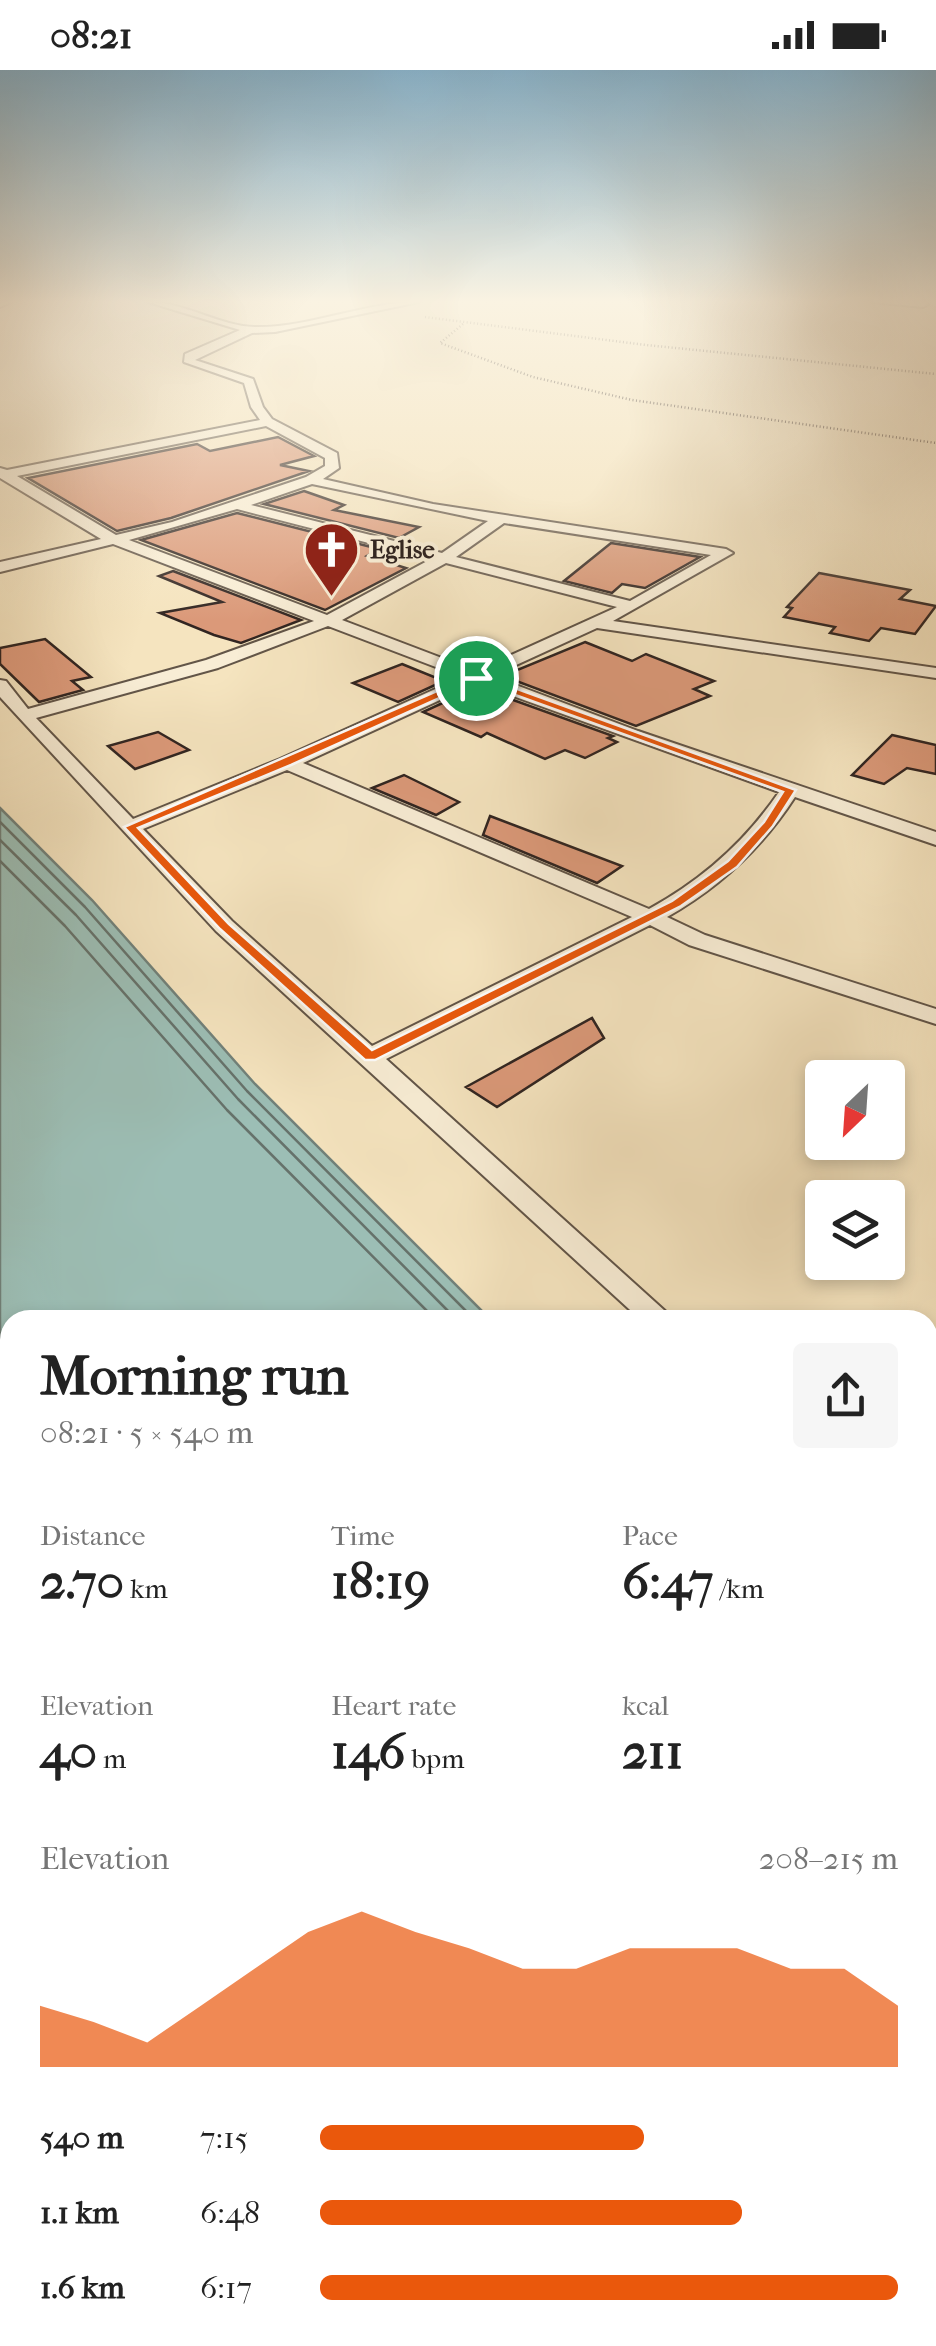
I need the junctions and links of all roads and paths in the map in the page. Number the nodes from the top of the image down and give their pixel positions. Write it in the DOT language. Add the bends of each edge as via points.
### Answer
graph roads {
  1 [pos="259,408"];
  2 [pos="694,408"];
  3 [pos="268,422"];
  4 [pos="936,443"];
  5 [pos="2,473"];
  6 [pos="311,480"];
  7 [pos="236,504"];
  8 [pos="500,519"];
  9 [pos="112,539"];
  10 [pos="446,559"];
  11 [pos="0,567"];
  12 [pos="632,606"];
  13 [pos="326,622"];
  14 [pos="596,623"];
  15 [pos="936,672"];
  16 [pos="476,678"];
  17 [pos="0,685"];
  18 [pos="24,716"];
  19 [pos="287,763"];
  20 [pos="790,790"];
  21 [pos="130,827"];
  22 [pos="936,840"];
  23 [pos="650,918"];
  24 [pos="936,1018"];
  25 [pos="370,1057"];
  26 [pos="649,1310"];
  1 -- 3 [label="street"];
  2 -- 4 [label="path"];
  3 -- 5 [label="street"];
  3 -- 6 [label="street" via="332,456 332,468"];
  5 -- 9 [label="street"];
  6 -- 7 [label="street"];
  6 -- 8 [label="street"];
  7 -- 9 [label="street"];
  7 -- 10 [label="street"];
  8 -- 10 [label="street"];
  8 -- 12 [label="street" via="726,553"];
  9 -- 11 [label="street"];
  9 -- 13 [label="street"];
  10 -- 12 [label="street"];
  10 -- 13 [label="street"];
  12 -- 14 [label="street"];
  13 -- 16 [label="street"];
  13 -- 18 [label="street"];
  14 -- 15 [label="street"];
  14 -- 16 [label="street"];
  16 -- 19 [label="street"];
  16 -- 20 [label="street"];
  17 -- 18 [label="street"];
  18 -- 21 [label="street"];
  19 -- 21 [label="street"];
  19 -- 23 [label="street"];
  20 -- 22 [label="street"];
  20 -- 23 [label="street" via="733,864"];
  21 -- 25 [label="street" via="224,926"];
  23 -- 24 [label="street" via="714,946"];
  23 -- 25 [label="street"];
  25 -- 26 [label="street"];
}
